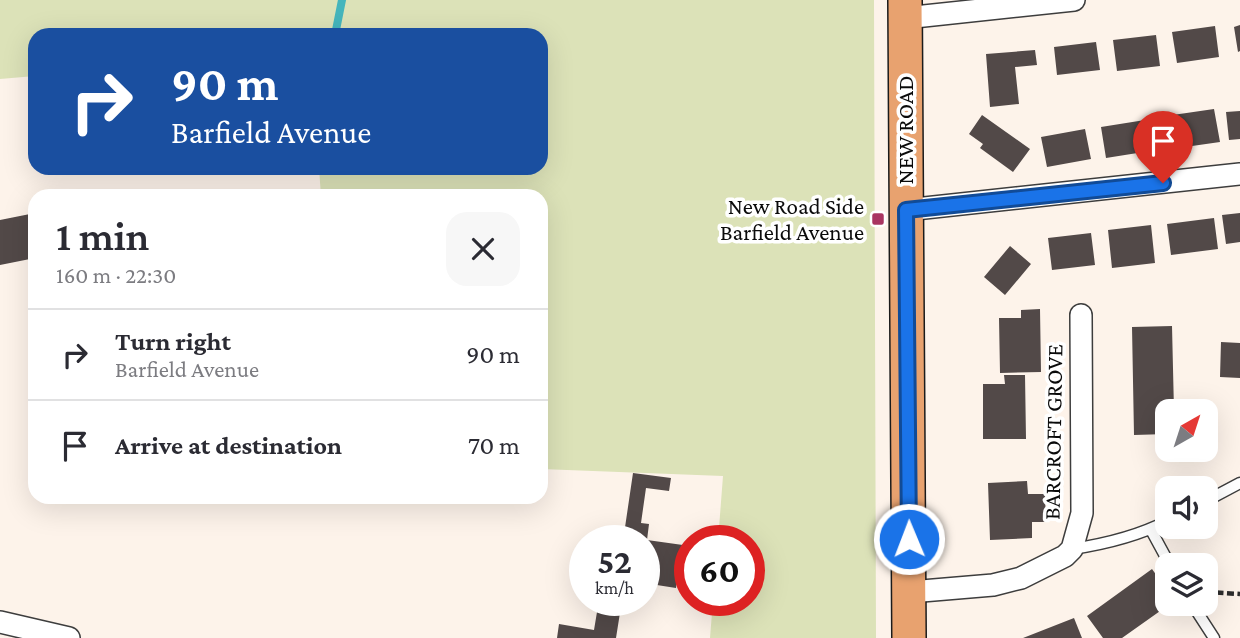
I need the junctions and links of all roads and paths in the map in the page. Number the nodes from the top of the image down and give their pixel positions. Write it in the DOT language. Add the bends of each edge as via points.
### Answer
graph roads {
  1 [pos="1074,0"];
  2 [pos="905,9"];
  3 [pos="1240,174"];
  4 [pos="906,210"];
  5 [pos="1081,315"];
  6 [pos="1240,482"];
  7 [pos="1218,494"];
  8 [pos="1155,528"];
  9 [pos="1151,530"];
  10 [pos="1072,549"];
  11 [pos="1163,553"];
  12 [pos="910,592"];
  13 [pos="1218,593"];
  14 [pos="1240,594"];
  15 [pos="1200,616"];
  16 [pos="0,622"];
  17 [pos="69,638"];
  18 [pos="909,638"];
  19 [pos="1214,638"];
  1 -- 2 [label="street"];
  2 -- 4 [label="main road, NEW ROAD"];
  3 -- 4 [label="street"];
  4 -- 12 [label="main road, NEW ROAD"];
  5 -- 10 [label="street, BARCROFT GROVE" via="1082,513"];
  6 -- 7 [label="lane"];
  8 -- 9 [label="lane, BARCROFT GROVE"];
  9 -- 10 [label="lane, BARCROFT GROVE"];
  9 -- 11 [label="lane"];
  10 -- 12 [label="street, BARCROFT GROVE" via="1021,578"];
  12 -- 18 [label="main road, NEW ROAD"];
  13 -- 14 [label="path"];
  15 -- 19 [label="lane"];
  16 -- 17 [label="street"];
}
